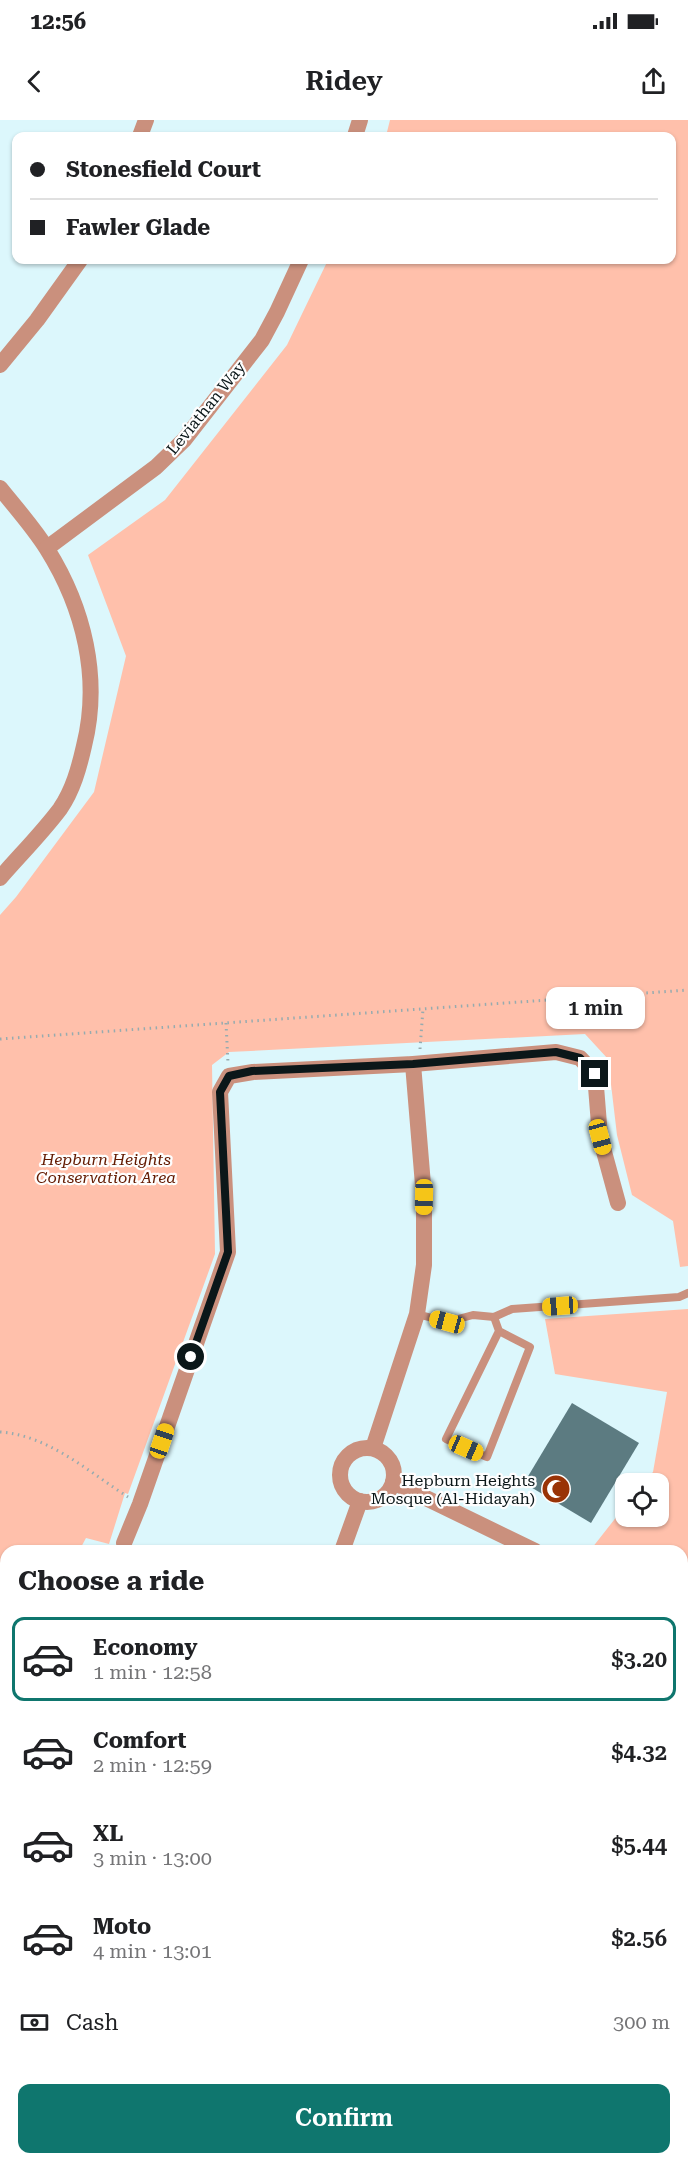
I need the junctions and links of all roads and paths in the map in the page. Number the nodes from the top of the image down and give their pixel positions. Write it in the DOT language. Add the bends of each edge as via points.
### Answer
graph roads {
  1 [pos="77,264"];
  2 [pos="299,264"];
  3 [pos="0,365"];
  4 [pos="0,488"];
  5 [pos="46,548"];
  6 [pos="0,878"];
  7 [pos="688,990"];
  8 [pos="423,1009"];
  9 [pos="226,1023"];
  10 [pos="0,1039"];
  11 [pos="413,1064"];
  12 [pos="229,1076"];
  13 [pos="618,1203"];
  14 [pos="688,1293"];
  15 [pos="417,1314"];
  16 [pos="494,1317"];
  17 [pos="499,1331"];
  18 [pos="0,1432"];
  19 [pos="374,1448"];
  20 [pos="393,1482"];
  21 [pos="360,1501"];
  22 [pos="140,1504"];
  23 [pos="124,1543"];
  24 [pos="344,1545"];
  25 [pos="511,1545"];
  1 -- 3 [label="street"];
  2 -- 5 [label="street, Leviathan Way" via="262,340 184,440 156,467"];
  4 -- 5 [label="street"];
  5 -- 6 [label="street" via="73,602 91,666 87,735 75,781 60,808"];
  7 -- 8 [label="path"];
  8 -- 9 [label="path"];
  8 -- 11 [label="path" via="420,1052"];
  9 -- 10 [label="path"];
  9 -- 12 [label="path"];
  11 -- 12 [label="street" via="252,1071"];
  11 -- 13 [label="street" via="556,1052 580,1058 595,1074 600,1137"];
  11 -- 15 [label="street" via="424,1197 424,1265"];
  12 -- 22 [label="street" via="220,1092 228,1252"];
  14 -- 16 [label="lane" via="679,1297 512,1309"];
  15 -- 16 [label="lane" via="447,1322 473,1315"];
  15 -- 19 [label="street"];
  16 -- 17 [label="lane"];
  17 -- 17 [label="lane" via="446,1439 487,1457 530,1347"];
  18 -- 22 [label="path" via="18,1433 57,1450"];
  19 -- 20 [label="street" via="389,1459"];
  19 -- 21 [label="street" via="348,1455 339,1473 345,1491"];
  20 -- 21 [label="street" via="382,1497"];
  20 -- 25 [label="street"];
  21 -- 24 [label="street"];
  22 -- 23 [label="street"];
}
